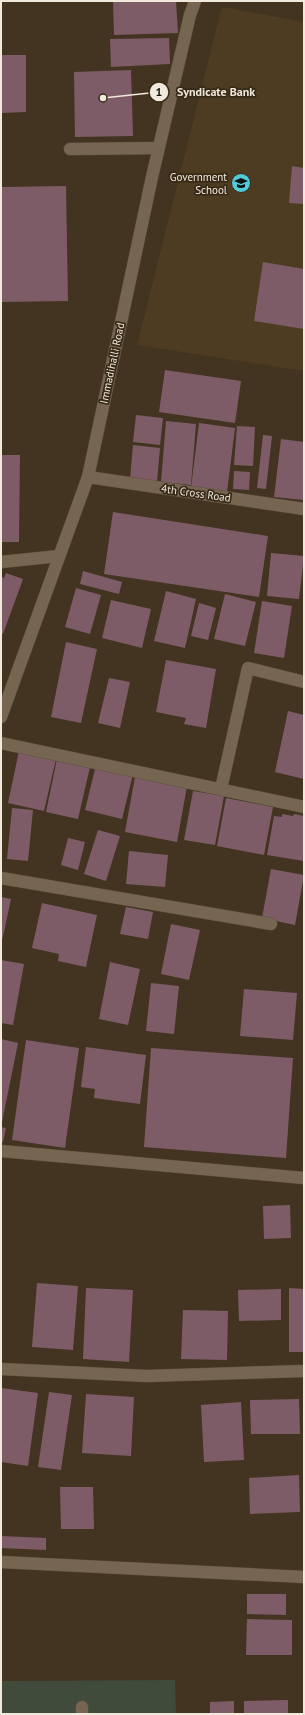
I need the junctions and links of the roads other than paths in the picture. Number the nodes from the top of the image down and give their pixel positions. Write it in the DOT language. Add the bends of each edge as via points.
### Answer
graph roads {
  1 [pos="195,1"];
  2 [pos="158,148"];
  3 [pos="70,149"];
  4 [pos="88,477"];
  5 [pos="304,509"];
  6 [pos="59,556"];
  7 [pos="1,562"];
  8 [pos="304,682"];
  9 [pos="1,718"];
  10 [pos="1,744"];
  11 [pos="221,789"];
  12 [pos="304,807"];
  13 [pos="1,878"];
  14 [pos="271,924"];
  15 [pos="1,1151"];
  16 [pos="304,1178"];
  17 [pos="1,1369"];
  18 [pos="304,1371"];
  19 [pos="1,1562"];
  20 [pos="304,1577"];
  1 -- 2 [label="street, Immadihalli Road"];
  2 -- 3 [label="street"];
  2 -- 4 [label="street, Immadihalli Road"];
  4 -- 5 [label="street, 4th Cross Road"];
  4 -- 6 [label="street, Immadihalli Road"];
  6 -- 7 [label="street"];
  6 -- 9 [label="street, Immadihalli Road"];
  8 -- 11 [label="street" via="248,668"];
  10 -- 11 [label="street"];
  11 -- 12 [label="street"];
  13 -- 14 [label="street"];
  15 -- 16 [label="street"];
  17 -- 18 [label="street" via="147,1376"];
  19 -- 20 [label="street"];
}
